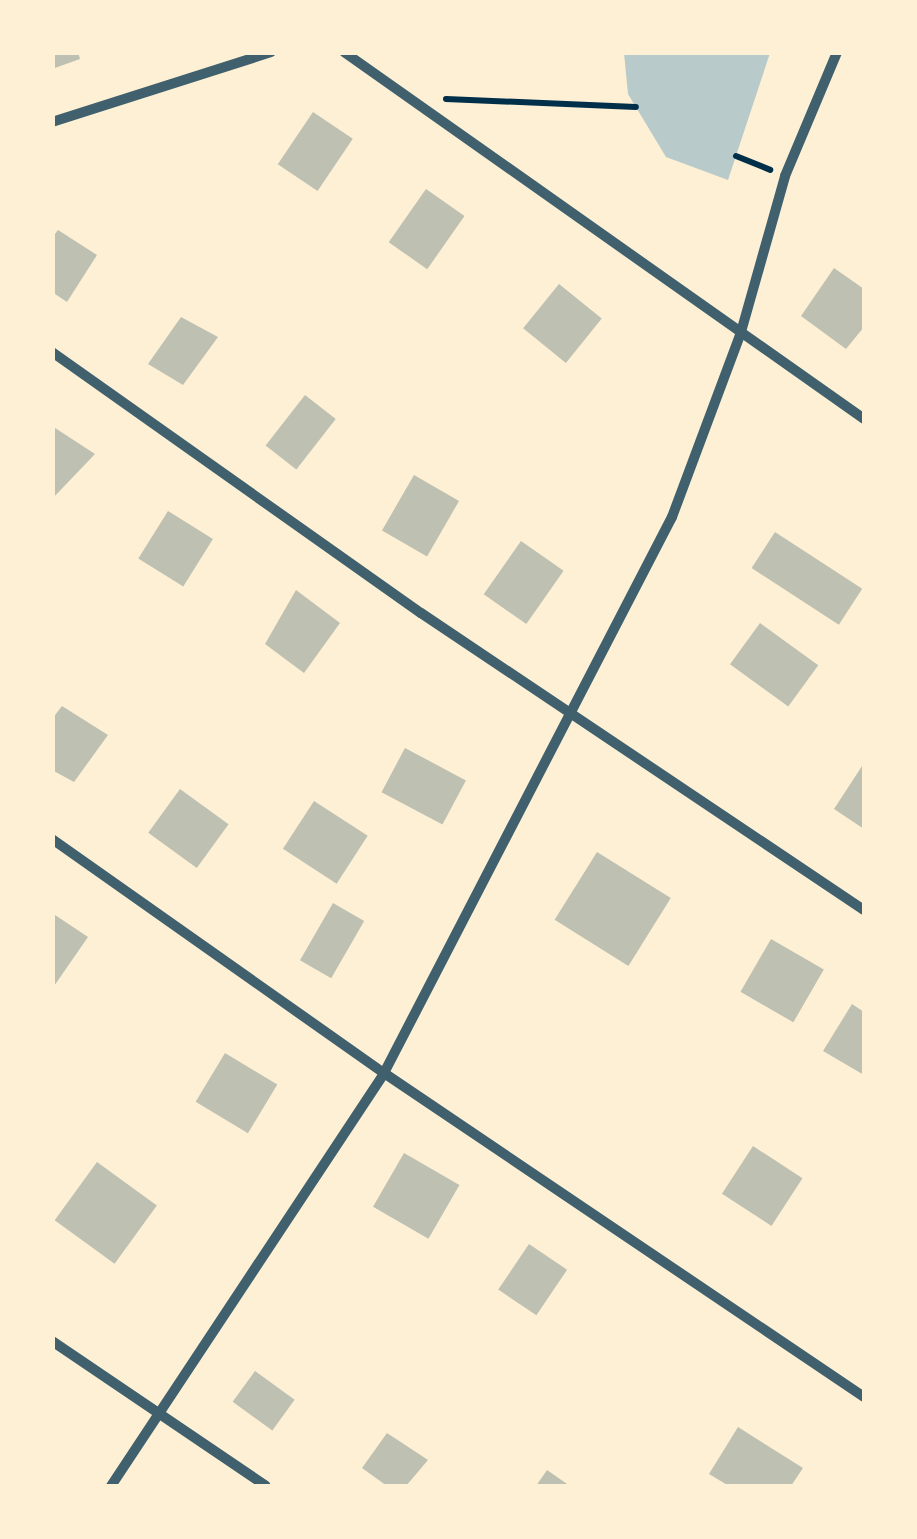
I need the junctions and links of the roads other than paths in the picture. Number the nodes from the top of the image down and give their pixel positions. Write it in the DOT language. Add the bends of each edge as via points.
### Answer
graph roads {
  1 [pos="271,52"];
  2 [pos="344,52"];
  3 [pos="837,52"];
  4 [pos="52,122"];
  5 [pos="740,332"];
  6 [pos="52,352"];
  7 [pos="864,419"];
  8 [pos="572,713"];
  9 [pos="52,839"];
  10 [pos="864,910"];
  11 [pos="384,1073"];
  12 [pos="52,1340"];
  13 [pos="864,1398"];
  14 [pos="158,1414"];
  15 [pos="110,1486"];
  16 [pos="266,1486"];
  1 -- 4 [label="street"];
  2 -- 5 [label="street"];
  3 -- 5 [label="street" via="785,176"];
  5 -- 7 [label="street"];
  5 -- 8 [label="street" via="672,518"];
  6 -- 8 [label="street"];
  8 -- 10 [label="street"];
  8 -- 11 [label="street"];
  9 -- 11 [label="street"];
  11 -- 13 [label="street"];
  11 -- 14 [label="street"];
  12 -- 14 [label="street"];
  14 -- 15 [label="street"];
  14 -- 16 [label="street"];
}
